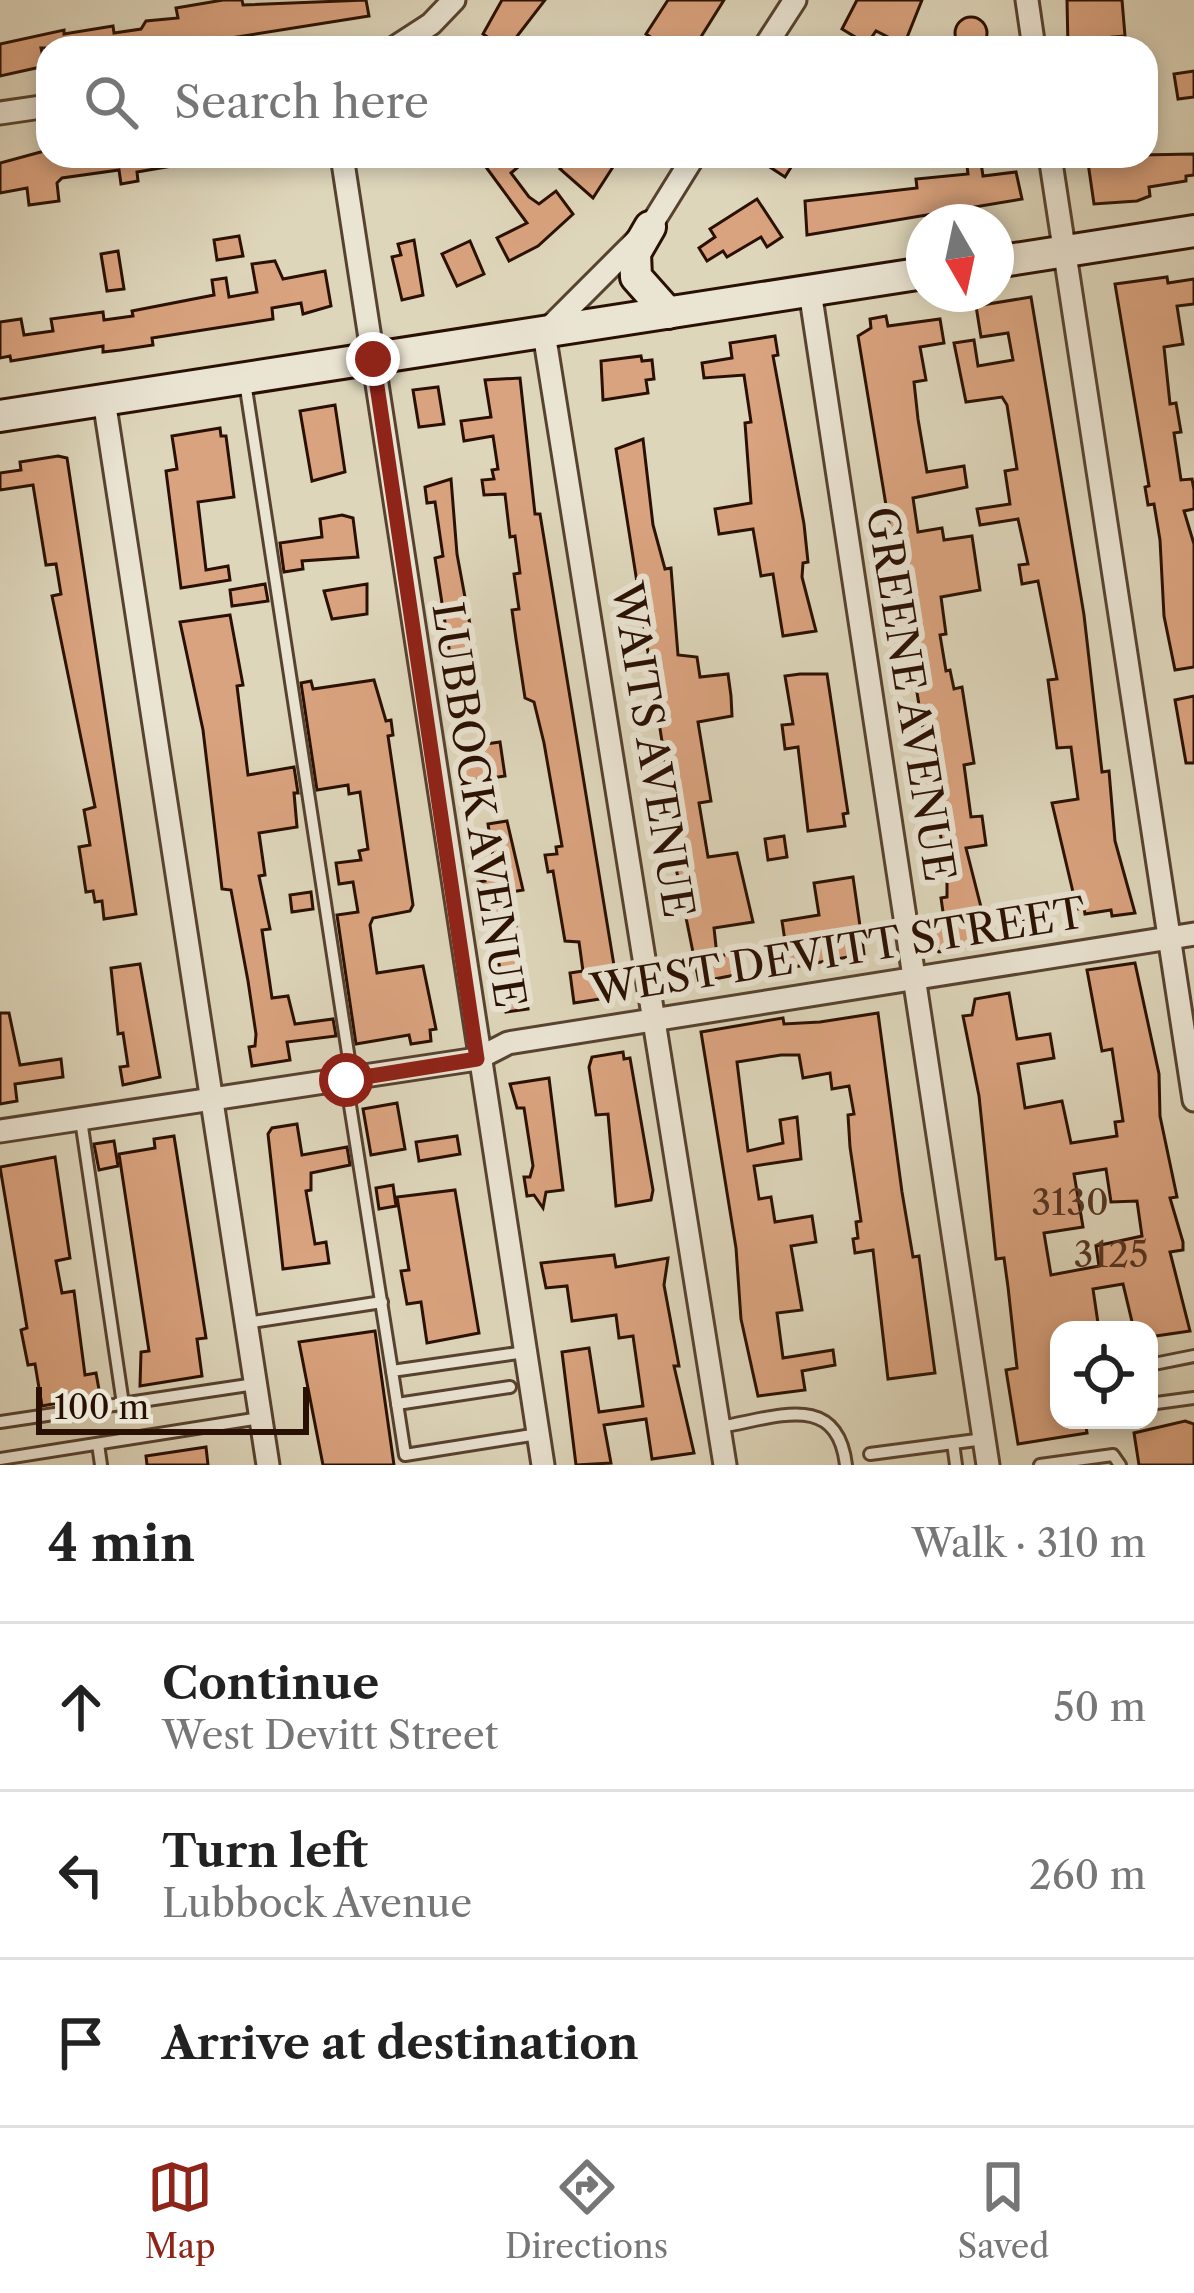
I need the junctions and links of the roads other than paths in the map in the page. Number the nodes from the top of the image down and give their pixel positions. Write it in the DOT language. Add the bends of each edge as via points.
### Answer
graph roads {
  1 [pos="454,0"];
  2 [pos="795,0"];
  3 [pos="1027,0"];
  4 [pos="412,36"];
  5 [pos="772,36"];
  6 [pos="1032,36"];
  7 [pos="36,108"];
  8 [pos="0,113"];
  9 [pos="345,168"];
  10 [pos="687,168"];
  11 [pos="1053,168"];
  12 [pos="650,227"];
  13 [pos="1194,231"];
  14 [pos="1065,251"];
  15 [pos="1014,259"];
  16 [pos="906,276"];
  17 [pos="810,291"];
  18 [pos="668,314"];
  19 [pos="544,333"];
  20 [pos="373,359"];
  21 [pos="244,378"];
  22 [pos="104,400"];
  23 [pos="0,416"];
  24 [pos="1194,934"];
  25 [pos="1170,938"];
  26 [pos="915,978"];
  27 [pos="658,1018"];
  28 [pos="477,1059"];
  29 [pos="349,1079"];
  30 [pos="1194,1100"];
  31 [pos="212,1101"];
  32 [pos="81,1120"];
  33 [pos="0,1131"];
  34 [pos="382,1302"];
  35 [pos="246,1323"];
  36 [pos="525,1352"];
  37 [pos="1194,1356"];
  38 [pos="1158,1363"];
  39 [pos="392,1371"];
  40 [pos="255,1384"];
  41 [pos="510,1387"];
  42 [pos="1194,1398"];
  43 [pos="1158,1403"];
  44 [pos="123,1404"];
  45 [pos="397,1404"];
  46 [pos="260,1418"];
  47 [pos="0,1422"];
  48 [pos="719,1427"];
  49 [pos="538,1434"];
  50 [pos="985,1439"];
  51 [pos="953,1443"];
  52 [pos="98,1444"];
  53 [pos="870,1454"];
  54 [pos="0,1459"];
  55 [pos="101,1465"];
  56 [pos="268,1465"];
  57 [pos="543,1465"];
  58 [pos="725,1465"];
  59 [pos="846,1465"];
  60 [pos="956,1465"];
  61 [pos="988,1465"];
  62 [pos="1040,1465"];
  63 [pos="1120,1465"];
  1 -- 4 [label="street"];
  2 -- 5 [label="street"];
  3 -- 6 [label="street"];
  7 -- 8 [label="street"];
  9 -- 20 [label="street, LUBBOCK AVENUE"];
  10 -- 12 [label="street"];
  11 -- 14 [label="street"];
  12 -- 18 [label="street" via="635,253 636,277"];
  12 -- 19 [label="street"];
  13 -- 14 [label="street"];
  14 -- 15 [label="street"];
  14 -- 25 [label="street"];
  16 -- 17 [label="street"];
  17 -- 18 [label="street"];
  17 -- 26 [label="street, GREENE AVENUE"];
  18 -- 19 [label="street"];
  19 -- 20 [label="street"];
  19 -- 27 [label="street, WAITS AVENUE"];
  20 -- 21 [label="street"];
  20 -- 28 [label="street, LUBBOCK AVENUE"];
  21 -- 22 [label="street"];
  21 -- 29 [label="lane"];
  22 -- 23 [label="street"];
  22 -- 31 [label="street"];
  24 -- 25 [label="street, WEST DEVITT STREET"];
  25 -- 26 [label="street, WEST DEVITT STREET"];
  25 -- 30 [label="street"];
  26 -- 27 [label="street, WEST DEVITT STREET"];
  26 -- 50 [label="street, GREENE AVENUE"];
  27 -- 28 [label="street, WEST DEVITT STREET" via="508,1043"];
  27 -- 48 [label="street, WAITS AVENUE"];
  28 -- 29 [label="street, WEST DEVITT STREET"];
  28 -- 36 [label="street, LUBBOCK AVENUE"];
  29 -- 31 [label="street, WEST DEVITT STREET"];
  29 -- 34 [label="lane"];
  31 -- 32 [label="street, WEST DEVITT STREET"];
  31 -- 35 [label="street"];
  32 -- 33 [label="street, WEST DEVITT STREET"];
  32 -- 44 [label="lane"];
  34 -- 35 [label="lane"];
  34 -- 39 [label="lane"];
  35 -- 40 [label="street"];
  36 -- 39 [label="lane"];
  36 -- 49 [label="street, LUBBOCK AVENUE"];
  37 -- 38 [label="lane"];
  39 -- 45 [label="lane"];
  40 -- 44 [label="lane"];
  40 -- 46 [label="street"];
  41 -- 45 [label="lane"];
  42 -- 43 [label="lane"];
  44 -- 47 [label="lane"];
  45 -- 49 [label="lane" via="405,1455"];
  46 -- 52 [label="lane"];
  46 -- 56 [label="street"];
  48 -- 58 [label="street, WAITS AVENUE"];
  48 -- 59 [label="lane" via="811,1413 838,1432"];
  49 -- 57 [label="street, LUBBOCK AVENUE"];
  50 -- 51 [label="lane"];
  50 -- 61 [label="street, GREENE AVENUE"];
  51 -- 53 [label="lane"];
  51 -- 60 [label="lane"];
  52 -- 54 [label="lane"];
  52 -- 55 [label="lane"];
  62 -- 63 [label="lane" via="1113,1454"];
}
